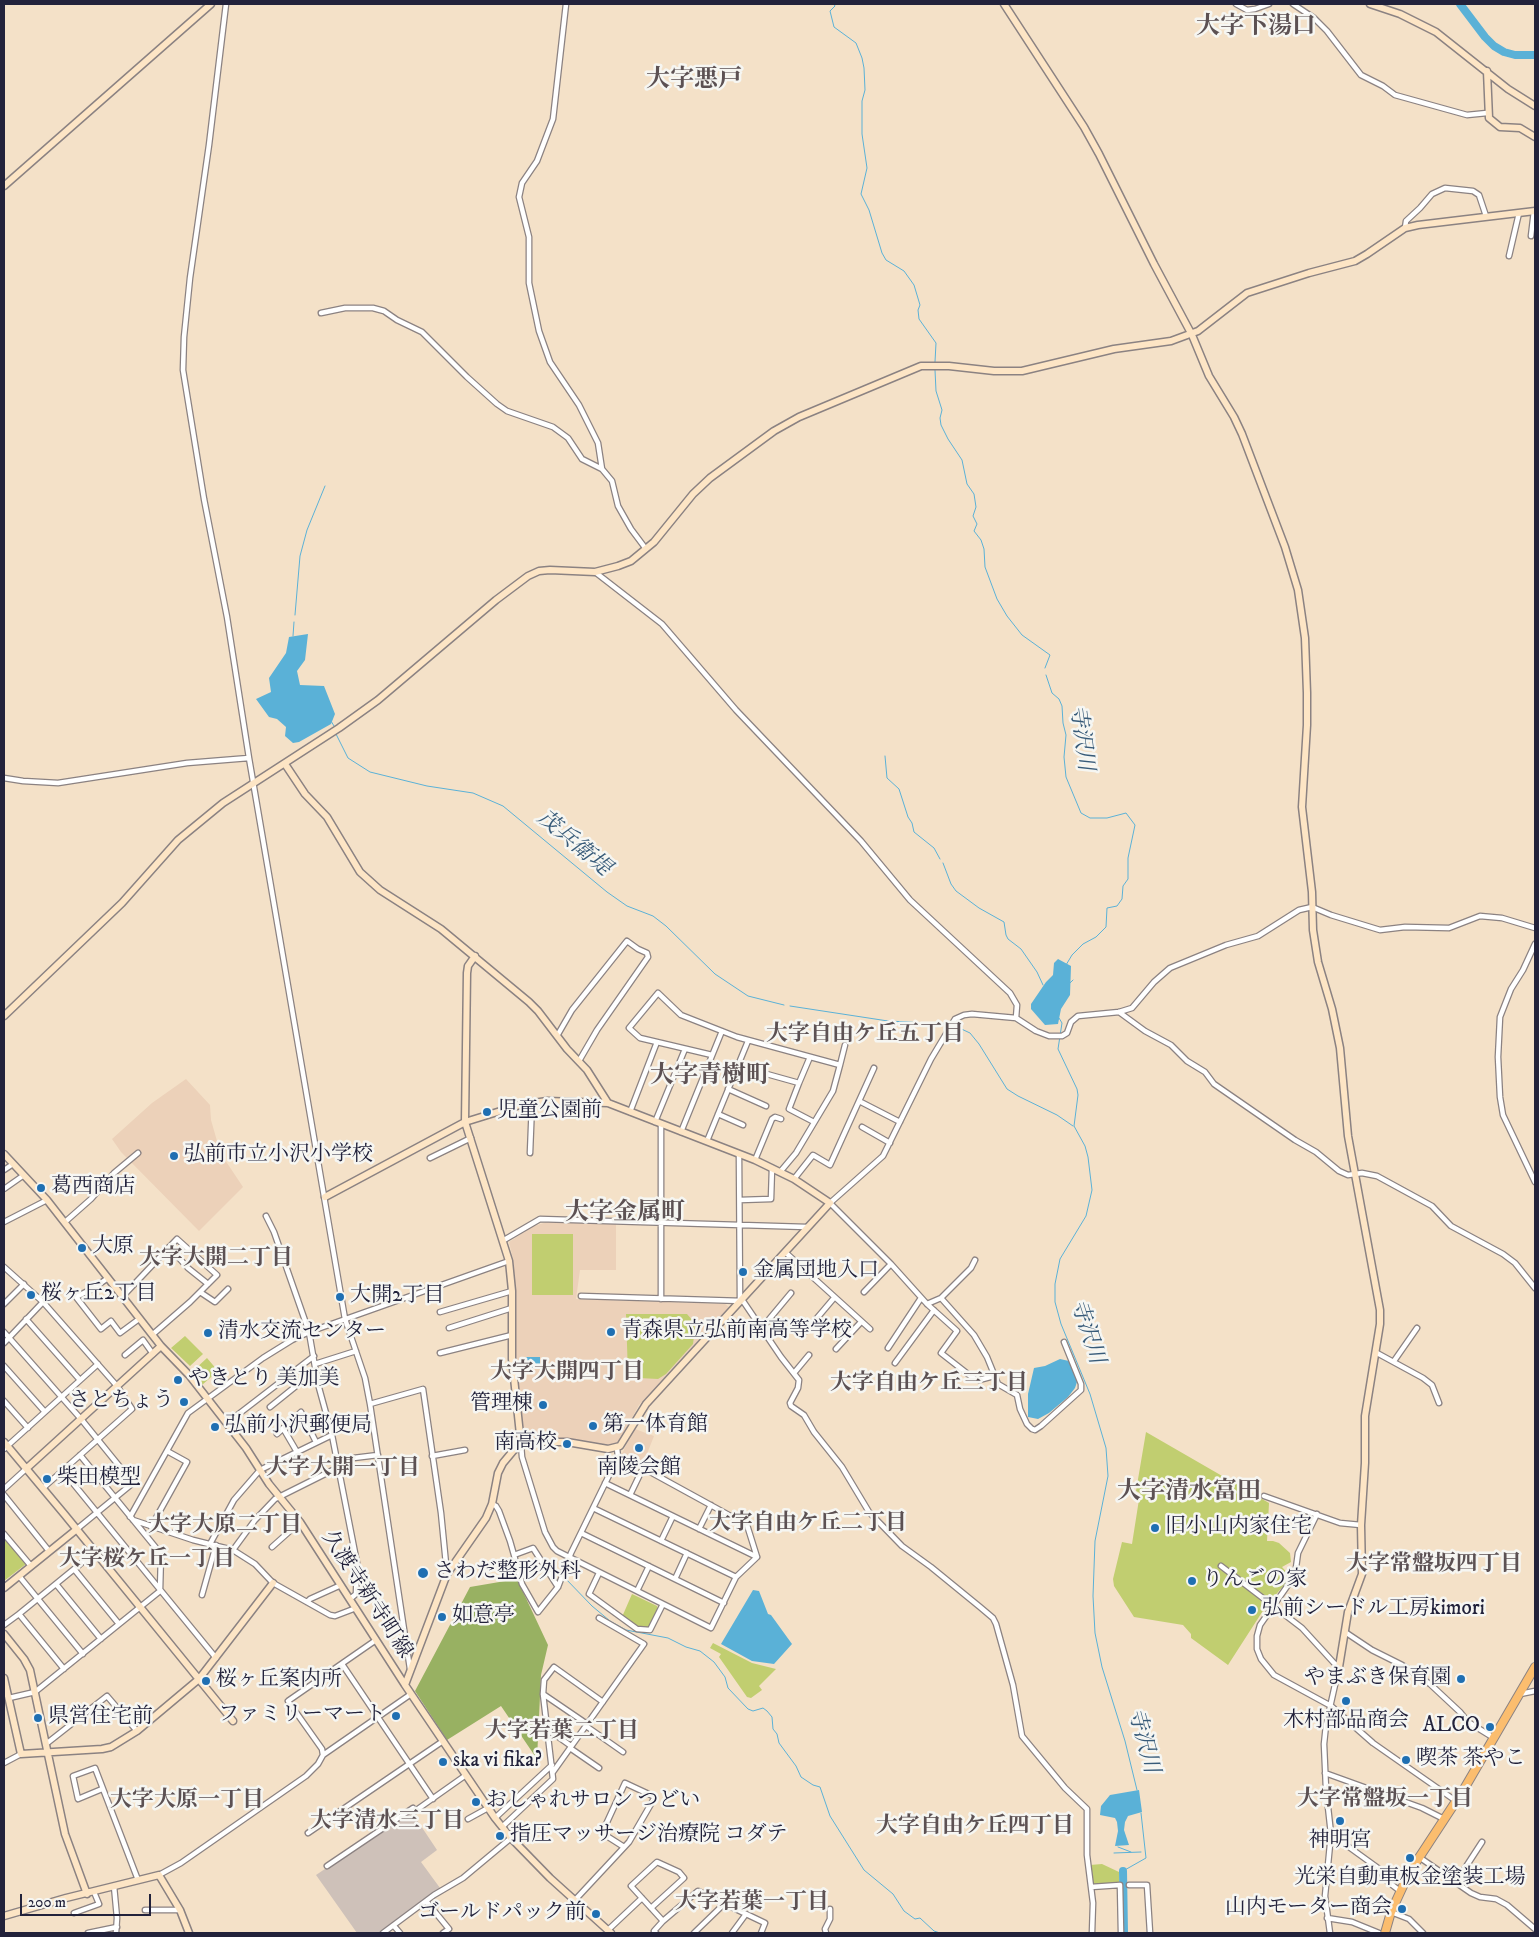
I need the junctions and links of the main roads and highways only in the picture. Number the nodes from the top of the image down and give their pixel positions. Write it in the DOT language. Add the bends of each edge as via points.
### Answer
graph roads {
  1 [pos="1535,1667"];
  2 [pos="1385,1933"];
  1 -- 2 [label="main road" via="1419,1857 1400,1891"];
}
